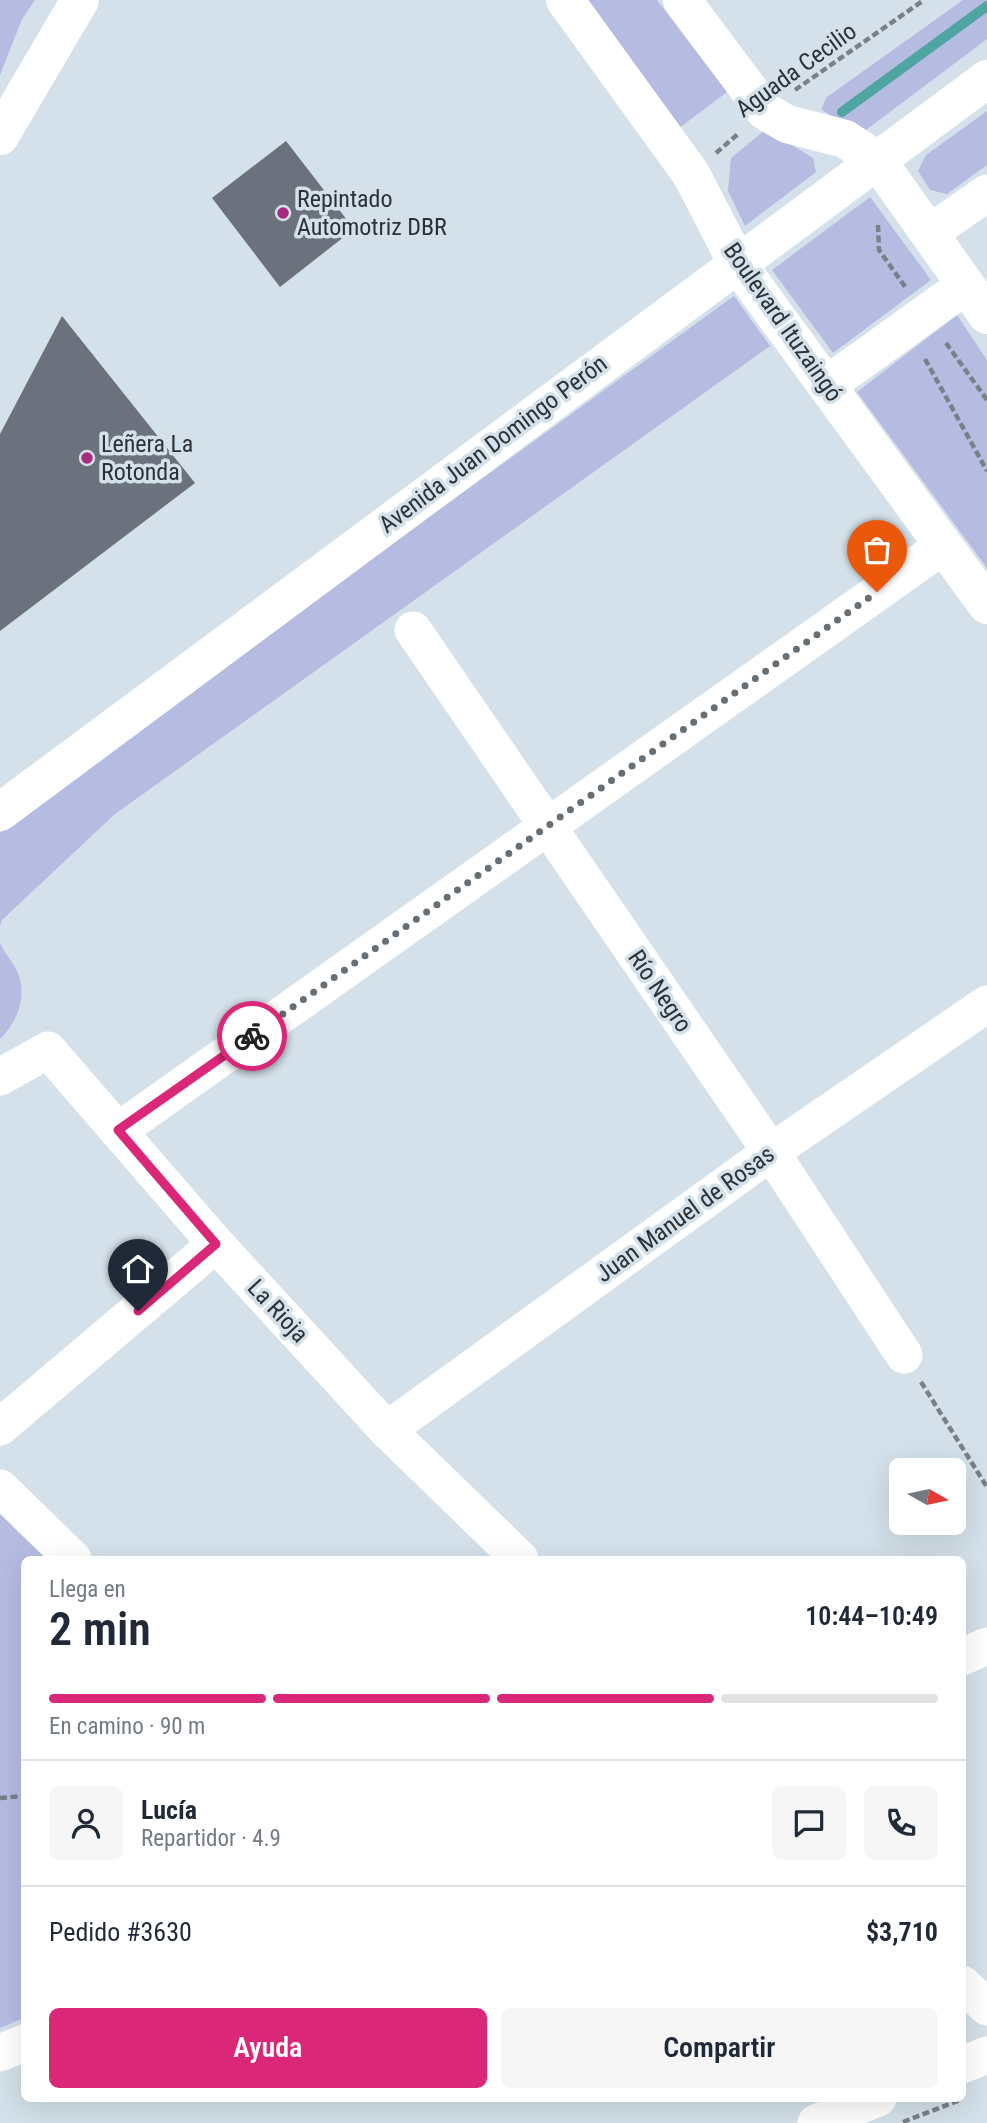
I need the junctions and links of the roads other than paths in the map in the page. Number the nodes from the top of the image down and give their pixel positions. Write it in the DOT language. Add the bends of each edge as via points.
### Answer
graph roads {
  1 [pos="80,0"];
  2 [pos="565,0"];
  3 [pos="682,0"];
  4 [pos="987,79"];
  5 [pos="0,136"];
  6 [pos="877,159"];
  7 [pos="987,193"];
  8 [pos="930,233"];
  9 [pos="737,263"];
  10 [pos="977,300"];
  11 [pos="827,386"];
  12 [pos="943,545"];
  13 [pos="987,605"];
  14 [pos="413,630"];
  15 [pos="0,812"];
  16 [pos="547,826"];
  17 [pos="987,1004"];
  18 [pos="0,1077"];
  19 [pos="118,1130"];
  20 [pos="771,1152"];
  21 [pos="216,1244"];
  22 [pos="904,1354"];
  23 [pos="0,1427"];
  24 [pos="387,1430"];
  25 [pos="0,1488"];
  26 [pos="70,1556"];
  27 [pos="517,1556"];
  28 [pos="987,1646"];
  29 [pos="966,1655"];
  30 [pos="966,1987"];
  31 [pos="987,2007"];
  32 [pos="21,2044"];
  33 [pos="0,2053"];
  34 [pos="987,2055"];
  35 [pos="966,2063"];
  36 [pos="868,2102"];
  37 [pos="816,2123"];
  1 -- 5 [label="main road"];
  2 -- 9 [label="main road, Boulevard Ituzaingó" via="691,174"];
  3 -- 6 [label="main road" via="765,111 787,124 845,139"];
  4 -- 6 [label="main road, Avenida Juan Domingo Perón"];
  6 -- 8 [label="main road"];
  6 -- 9 [label="main road, Avenida Juan Domingo Perón"];
  7 -- 8 [label="street"];
  8 -- 10 [label="main road"];
  9 -- 11 [label="main road, Boulevard Ituzaingó"];
  9 -- 15 [label="main road, Avenida Juan Domingo Perón"];
  10 -- 11 [label="main road" via="908,327"];
  11 -- 12 [label="main road, Boulevard Ituzaingó"];
  12 -- 13 [label="main road, Boulevard Ituzaingó"];
  12 -- 16 [label="street"];
  14 -- 16 [label="street, Río Negro"];
  16 -- 19 [label="street"];
  16 -- 20 [label="street, Río Negro"];
  17 -- 20 [label="street, Juan Manuel de Rosas"];
  18 -- 19 [label="street, La Rioja" via="48,1050"];
  19 -- 21 [label="street, La Rioja"];
  20 -- 22 [label="street, Río Negro"];
  20 -- 24 [label="street, Juan Manuel de Rosas"];
  21 -- 23 [label="street"];
  21 -- 24 [label="street, La Rioja"];
  24 -- 27 [label="street, La Rioja"];
  25 -- 26 [label="street"];
  28 -- 29 [label="street"];
  30 -- 31 [label="street"];
  32 -- 33 [label="street"];
  34 -- 35 [label="street"];
  36 -- 37 [label="street"];
}
